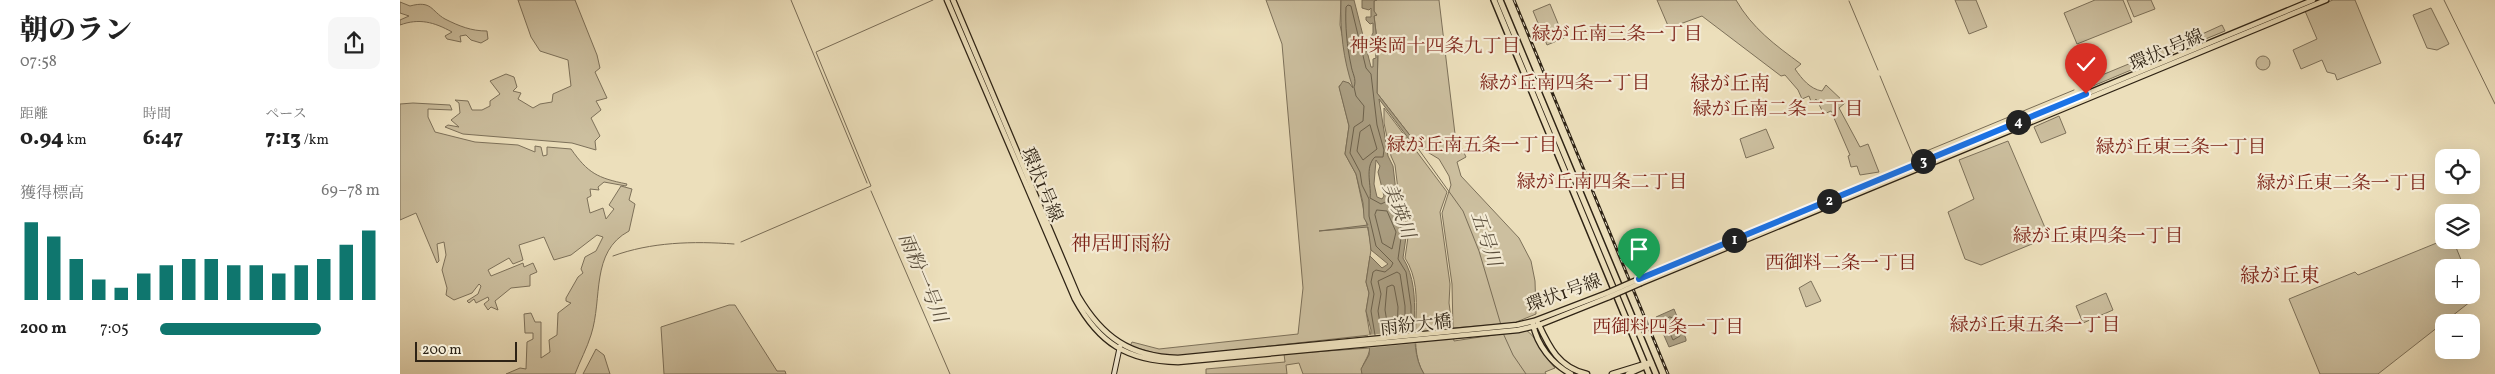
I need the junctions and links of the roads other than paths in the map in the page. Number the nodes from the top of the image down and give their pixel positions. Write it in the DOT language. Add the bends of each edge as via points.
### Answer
graph roads {
  1 [pos="948,0"];
  2 [pos="953,0"];
  3 [pos="1494,0"];
  4 [pos="1500,0"];
  5 [pos="2313,0"];
  6 [pos="2326,0"];
  7 [pos="1833,202"];
  8 [pos="1608,295"];
  9 [pos="1534,321"];
  10 [pos="1536,326"];
  11 [pos="1517,327"];
  12 [pos="1120,347"];
  13 [pos="1316,347"];
  14 [pos="1651,362"];
  15 [pos="1645,365"];
  16 [pos="1114,374"];
  17 [pos="1571,374"];
  18 [pos="1587,374"];
  19 [pos="1612,374"];
  20 [pos="1628,374"];
  21 [pos="1649,374"];
  22 [pos="1656,374"];
  1 -- 12 [label="main road, 環状1号線" via="1074,299 1092,327"];
  2 -- 12 [label="main road, 環状1号線" via="1078,296 1096,324"];
  3 -- 15 [label="highway"];
  4 -- 14 [label="highway"];
  5 -- 7 [label="main road, 環状1号線"];
  6 -- 7 [label="main road, 環状1号線"];
  7 -- 8 [label="main road, 環状1号線, bridge"];
  8 -- 9 [label="main road, 環状1号線"];
  8 -- 10 [label="main road, 環状1号線"];
  9 -- 10 [label="main road"];
  9 -- 11 [label="main road, 環状1号線"];
  10 -- 11 [label="main road, 環状1号線"];
  10 -- 17 [label="main road" via="1545,352 1557,366"];
  10 -- 18 [label="main road" via="1556,356 1569,367"];
  11 -- 13 [label="main road, 雨紛大橋"];
  12 -- 13 [label="main road, 環状1号線" via="1178,358"];
  12 -- 16 [label="main road"];
  14 -- 15 [label="main road"];
  14 -- 22 [label="highway"];
  15 -- 19 [label="main road"];
  15 -- 20 [label="main road"];
  15 -- 21 [label="highway"];
}
